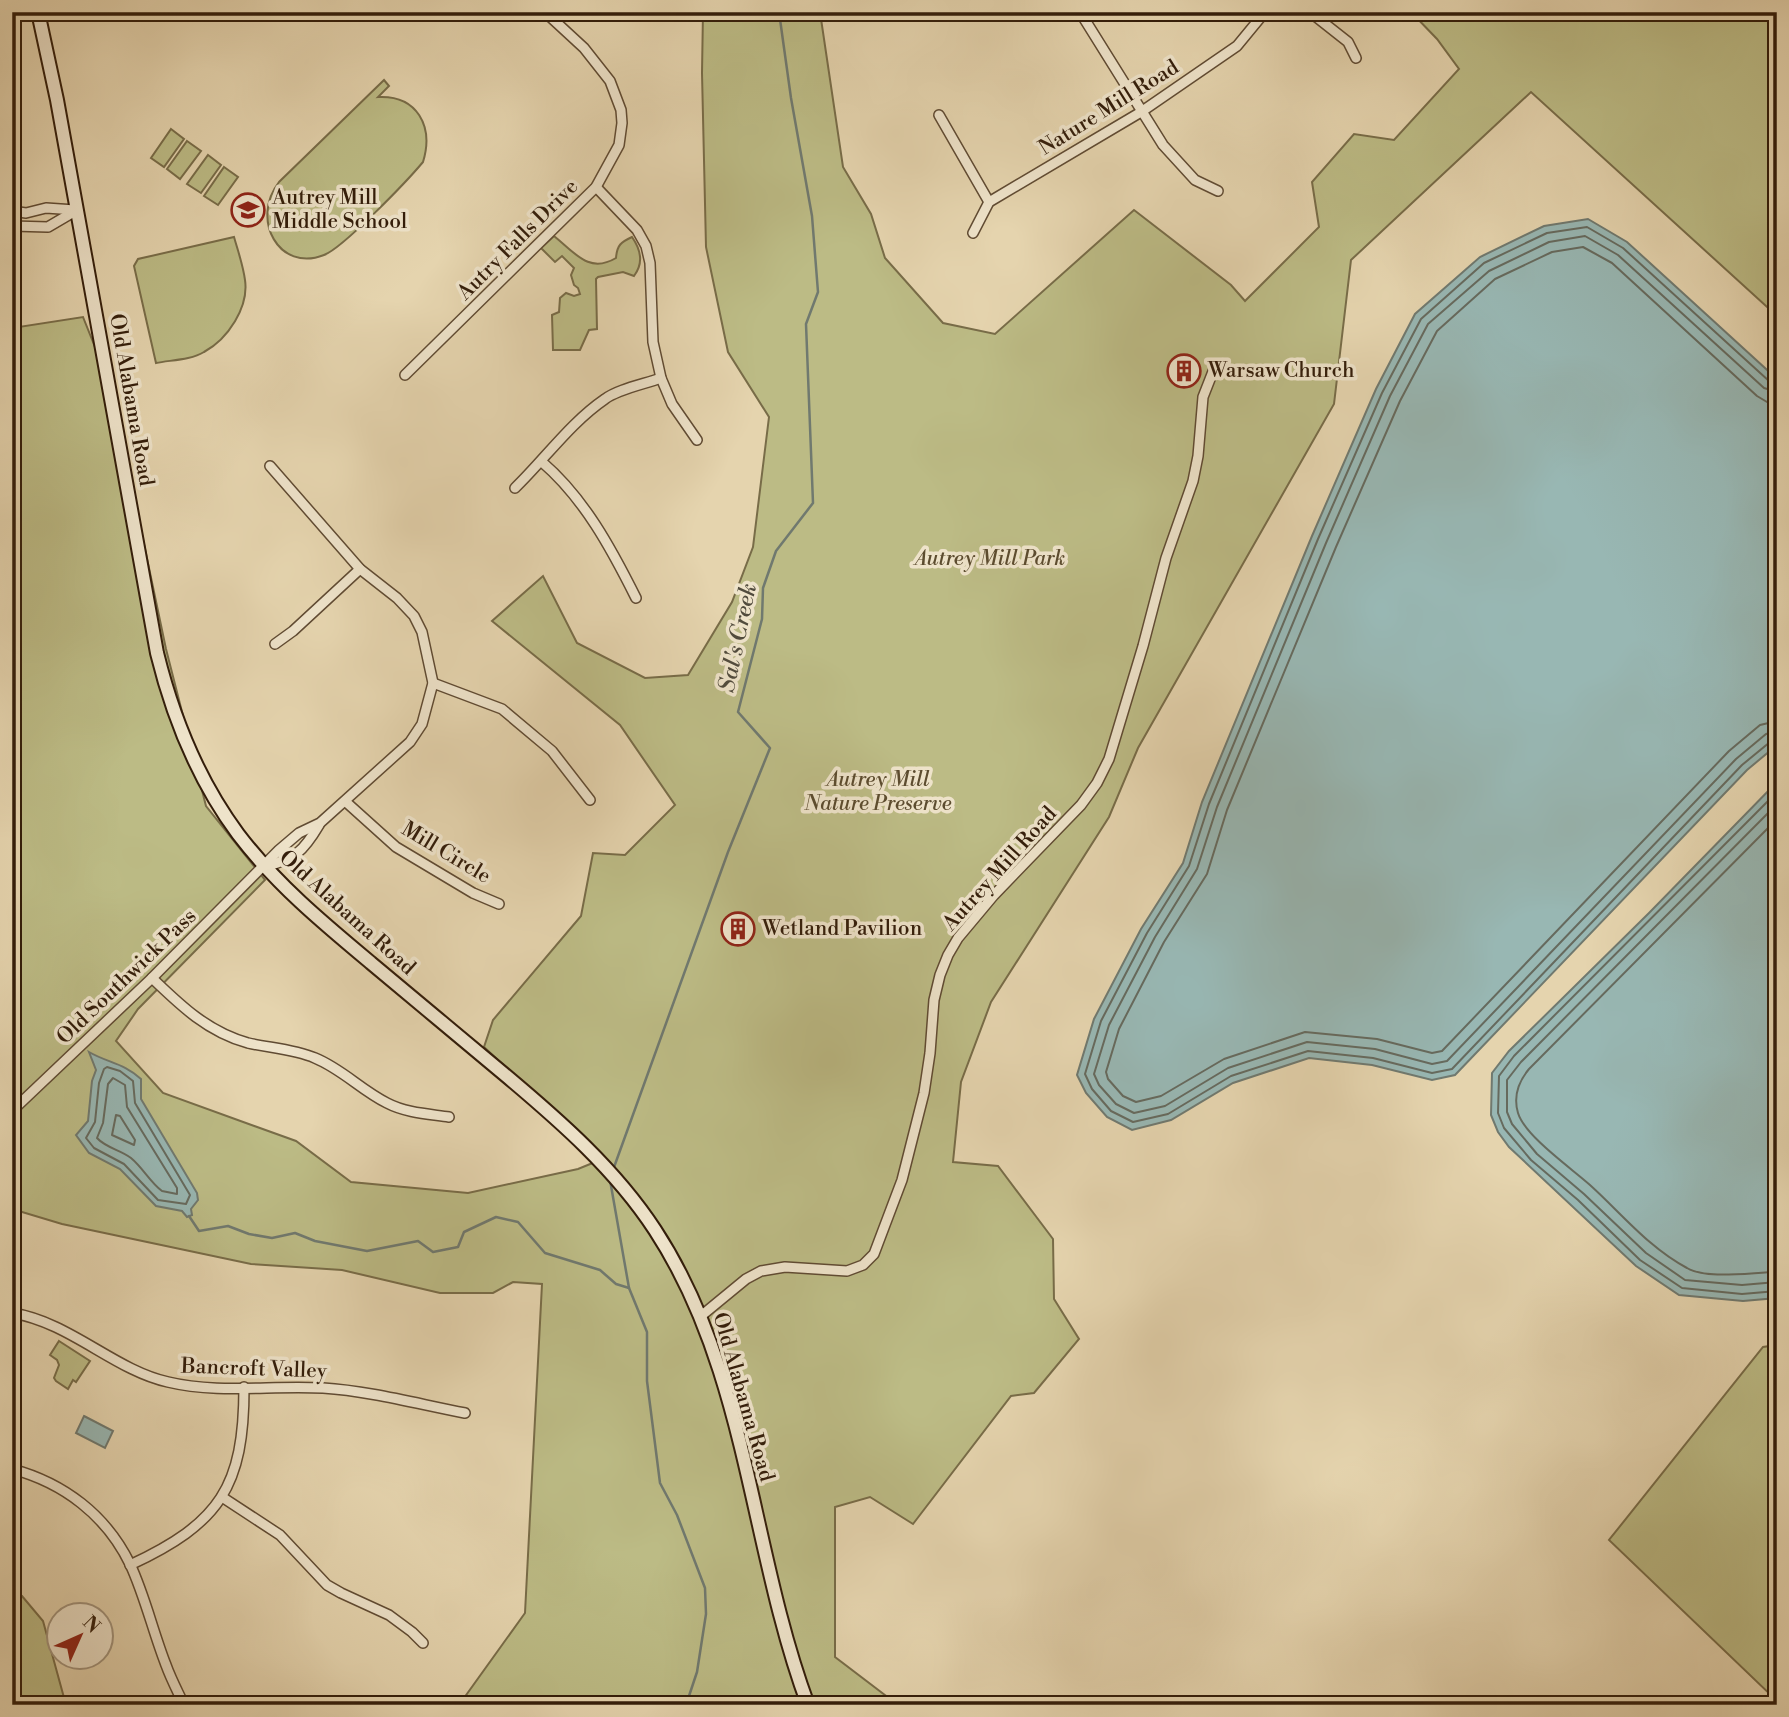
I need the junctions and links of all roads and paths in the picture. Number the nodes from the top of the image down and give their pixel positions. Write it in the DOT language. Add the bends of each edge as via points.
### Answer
graph roads {
  1 [pos="38,12"];
  2 [pos="545,12"];
  3 [pos="1080,12"];
  4 [pos="1265,12"];
  5 [pos="1310,12"];
  6 [pos="1356,58"];
  7 [pos="1141,112"];
  8 [pos="939,115"];
  9 [pos="596,187"];
  10 [pos="1218,191"];
  11 [pos="989,202"];
  12 [pos="77,210"];
  13 [pos="12,211"];
  14 [pos="12,226"];
  15 [pos="973,233"];
  16 [pos="1214,369"];
  17 [pos="405,375"];
  18 [pos="661,378"];
  19 [pos="697,440"];
  20 [pos="542,461"];
  21 [pos="270,466"];
  22 [pos="515,488"];
  23 [pos="359,569"];
  24 [pos="636,597"];
  25 [pos="275,644"];
  26 [pos="433,683"];
  27 [pos="590,800"];
  28 [pos="346,802"];
  29 [pos="320,823"];
  30 [pos="264,867"];
  31 [pos="499,904"];
  32 [pos="152,978"];
  33 [pos="12,1111"];
  34 [pos="449,1117"];
  35 [pos="12,1313"];
  36 [pos="701,1316"];
  37 [pos="244,1387"];
  38 [pos="465,1413"];
  39 [pos="12,1469"];
  40 [pos="222,1497"];
  41 [pos="131,1565"];
  42 [pos="422,1643"];
  43 [pos="184,1705"];
  44 [pos="807,1705"];
  1 -- 12 [label="main road, Old Alabama Road"];
  2 -- 9 [label="street, Autry Falls Drive" via="610,80 621,110 618,145"];
  3 -- 7 [label="street"];
  4 -- 7 [label="street, Nature Mill Road" via="1237,46"];
  5 -- 6 [label="street" via="1348,42"];
  7 -- 10 [label="street" via="1195,180"];
  7 -- 11 [label="street, Nature Mill Road"];
  8 -- 11 [label="street"];
  9 -- 17 [label="street, Autry Falls Drive"];
  9 -- 18 [label="street" via="646,246 653,342"];
  11 -- 15 [label="street"];
  12 -- 13 [label="street"];
  12 -- 14 [label="street" via="48,227"];
  12 -- 30 [label="main road, Old Alabama Road" via="164,682 211,793"];
  16 -- 36 [label="street, Autrey Mill Road" via="1203,397 1193,481 1166,558 1109,759 1081,805 995,895 948,955 934,1000 924,1093 902,1181 874,1254 848,1271 785,1267 761,1271"];
  18 -- 19 [label="street" via="672,404"];
  18 -- 20 [label="street" via="606,397"];
  20 -- 22 [label="street"];
  20 -- 24 [label="street" via="582,504"];
  21 -- 23 [label="street"];
  23 -- 25 [label="street"];
  23 -- 26 [label="street" via="414,616"];
  26 -- 27 [label="street" via="502,709 552,751"];
  26 -- 28 [label="street" via="422,724 410,742"];
  28 -- 29 [label="street"];
  28 -- 31 [label="street, Mill Circle" via="396,847"];
  29 -- 30 [label="street, Old Southwick Pass" via="299,833"];
  29 -- 30 [label="street" via="308,843 288,861"];
  30 -- 32 [label="street, Old Southwick Pass"];
  30 -- 36 [label="main road, Old Alabama Road" via="308,911 593,1153 655,1229"];
  32 -- 33 [label="street, Old Southwick Pass"];
  32 -- 34 [label="street" via="188,1012 220,1032 314,1057 389,1104"];
  35 -- 37 [label="street, Bancroft Valley" via="55,1327 166,1382"];
  36 -- 44 [label="main road, Old Alabama Road" via="725,1390"];
  37 -- 38 [label="street, Bancroft Valley" via="328,1388"];
  37 -- 40 [label="street" via="241,1450"];
  39 -- 41 [label="street" via="58,1486 81,1502 100,1519"];
  40 -- 41 [label="street" via="182,1538"];
  40 -- 42 [label="street" via="280,1535 327,1585 389,1615"];
  41 -- 43 [label="street"];
}
